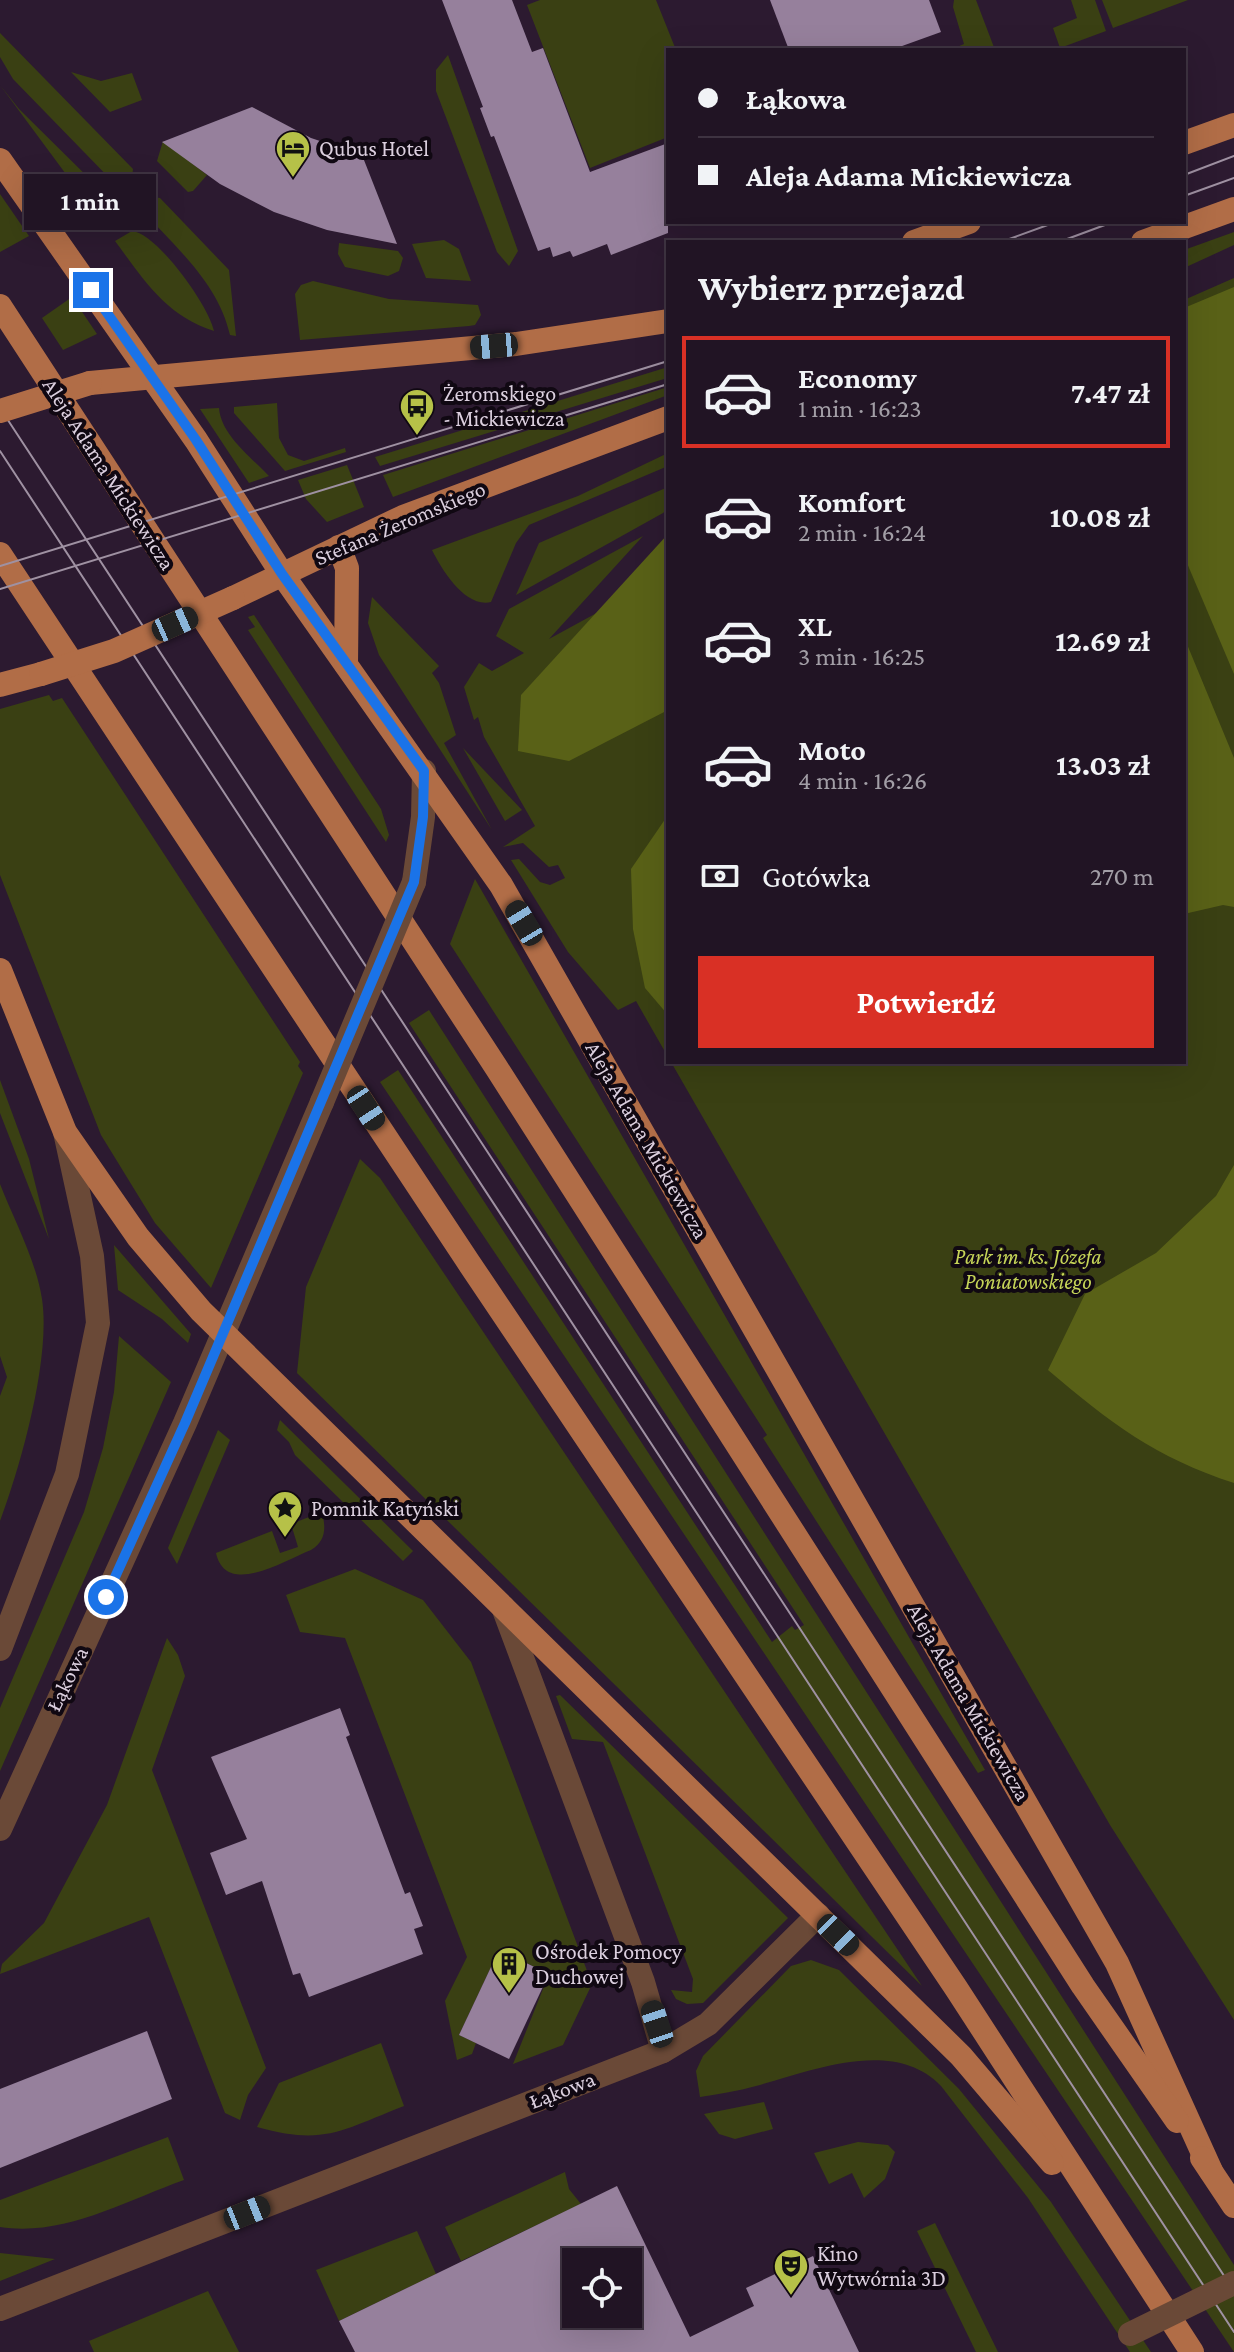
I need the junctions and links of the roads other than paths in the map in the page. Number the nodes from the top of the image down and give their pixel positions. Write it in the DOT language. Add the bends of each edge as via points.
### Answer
graph roads {
  1 [pos="1234,125"];
  2 [pos="1186,142"];
  3 [pos="0,160"];
  4 [pos="1234,209"];
  5 [pos="964,224"];
  6 [pos="920,240"];
  7 [pos="1149,240"];
  8 [pos="0,306"];
  9 [pos="666,321"];
  10 [pos="150,375"];
  11 [pos="0,411"];
  12 [pos="666,419"];
  13 [pos="339,547"];
  14 [pos="0,554"];
  15 [pos="282,574"];
  16 [pos="346,664"];
  17 [pos="0,685"];
  18 [pos="424,771"];
  19 [pos="0,970"];
  20 [pos="65,1132"];
  21 [pos="224,1332"];
  22 [pos="503,1607"];
  23 [pos="0,1649"];
  24 [pos="0,1829"];
  25 [pos="818,1915"];
  26 [pos="663,2051"];
  27 [pos="1211,2171"];
  28 [pos="1234,2206"];
  29 [pos="1111,2231"];
  30 [pos="1234,2283"];
  31 [pos="0,2309"];
  32 [pos="1130,2334"];
  33 [pos="1192,2352"];
  1 -- 2 [label="main road"];
  3 -- 10 [label="main road, Aleja Adama Mickiewicza"];
  4 -- 7 [label="main road"];
  5 -- 6 [label="main road"];
  8 -- 27 [label="main road, Aleja Adama Mickiewicza" via="487,1054 1083,1986"];
  9 -- 10 [label="main road" via="516,344"];
  10 -- 11 [label="main road, bridge" via="90,383"];
  10 -- 15 [label="main road, Aleja Adama Mickiewicza"];
  12 -- 13 [label="main road, Stefana Żeromskiego" via="403,517"];
  13 -- 15 [label="main road, Stefana Żeromskiego"];
  13 -- 16 [label="main road" via="347,568"];
  14 -- 29 [label="main road" via="956,1988"];
  15 -- 16 [label="main road, Aleja Adama Mickiewicza"];
  15 -- 17 [label="main road, Stefana Żeromskiego, bridge" via="114,651"];
  16 -- 18 [label="main road, Aleja Adama Mickiewicza"];
  18 -- 21 [label="street, Łąkowa, bridge" via="414,882"];
  18 -- 27 [label="main road, Aleja Adama Mickiewicza" via="528,931 1110,1950"];
  19 -- 20 [label="main road"];
  20 -- 21 [label="main road" via="138,1237"];
  20 -- 23 [label="street" via="92,1256 98,1323 67,1474"];
  21 -- 22 [label="main road"];
  21 -- 24 [label="street, Łąkowa"];
  22 -- 25 [label="main road"];
  22 -- 26 [label="street" via="643,1982"];
  25 -- 26 [label="street, Łąkowa" via="708,2024"];
  25 -- 29 [label="main road" via="961,2056"];
  26 -- 31 [label="street, Łąkowa"];
  27 -- 28 [label="main road, Aleja Adama Mickiewicza"];
  29 -- 33 [label="main road"];
  30 -- 32 [label="street, bridge"];
}
